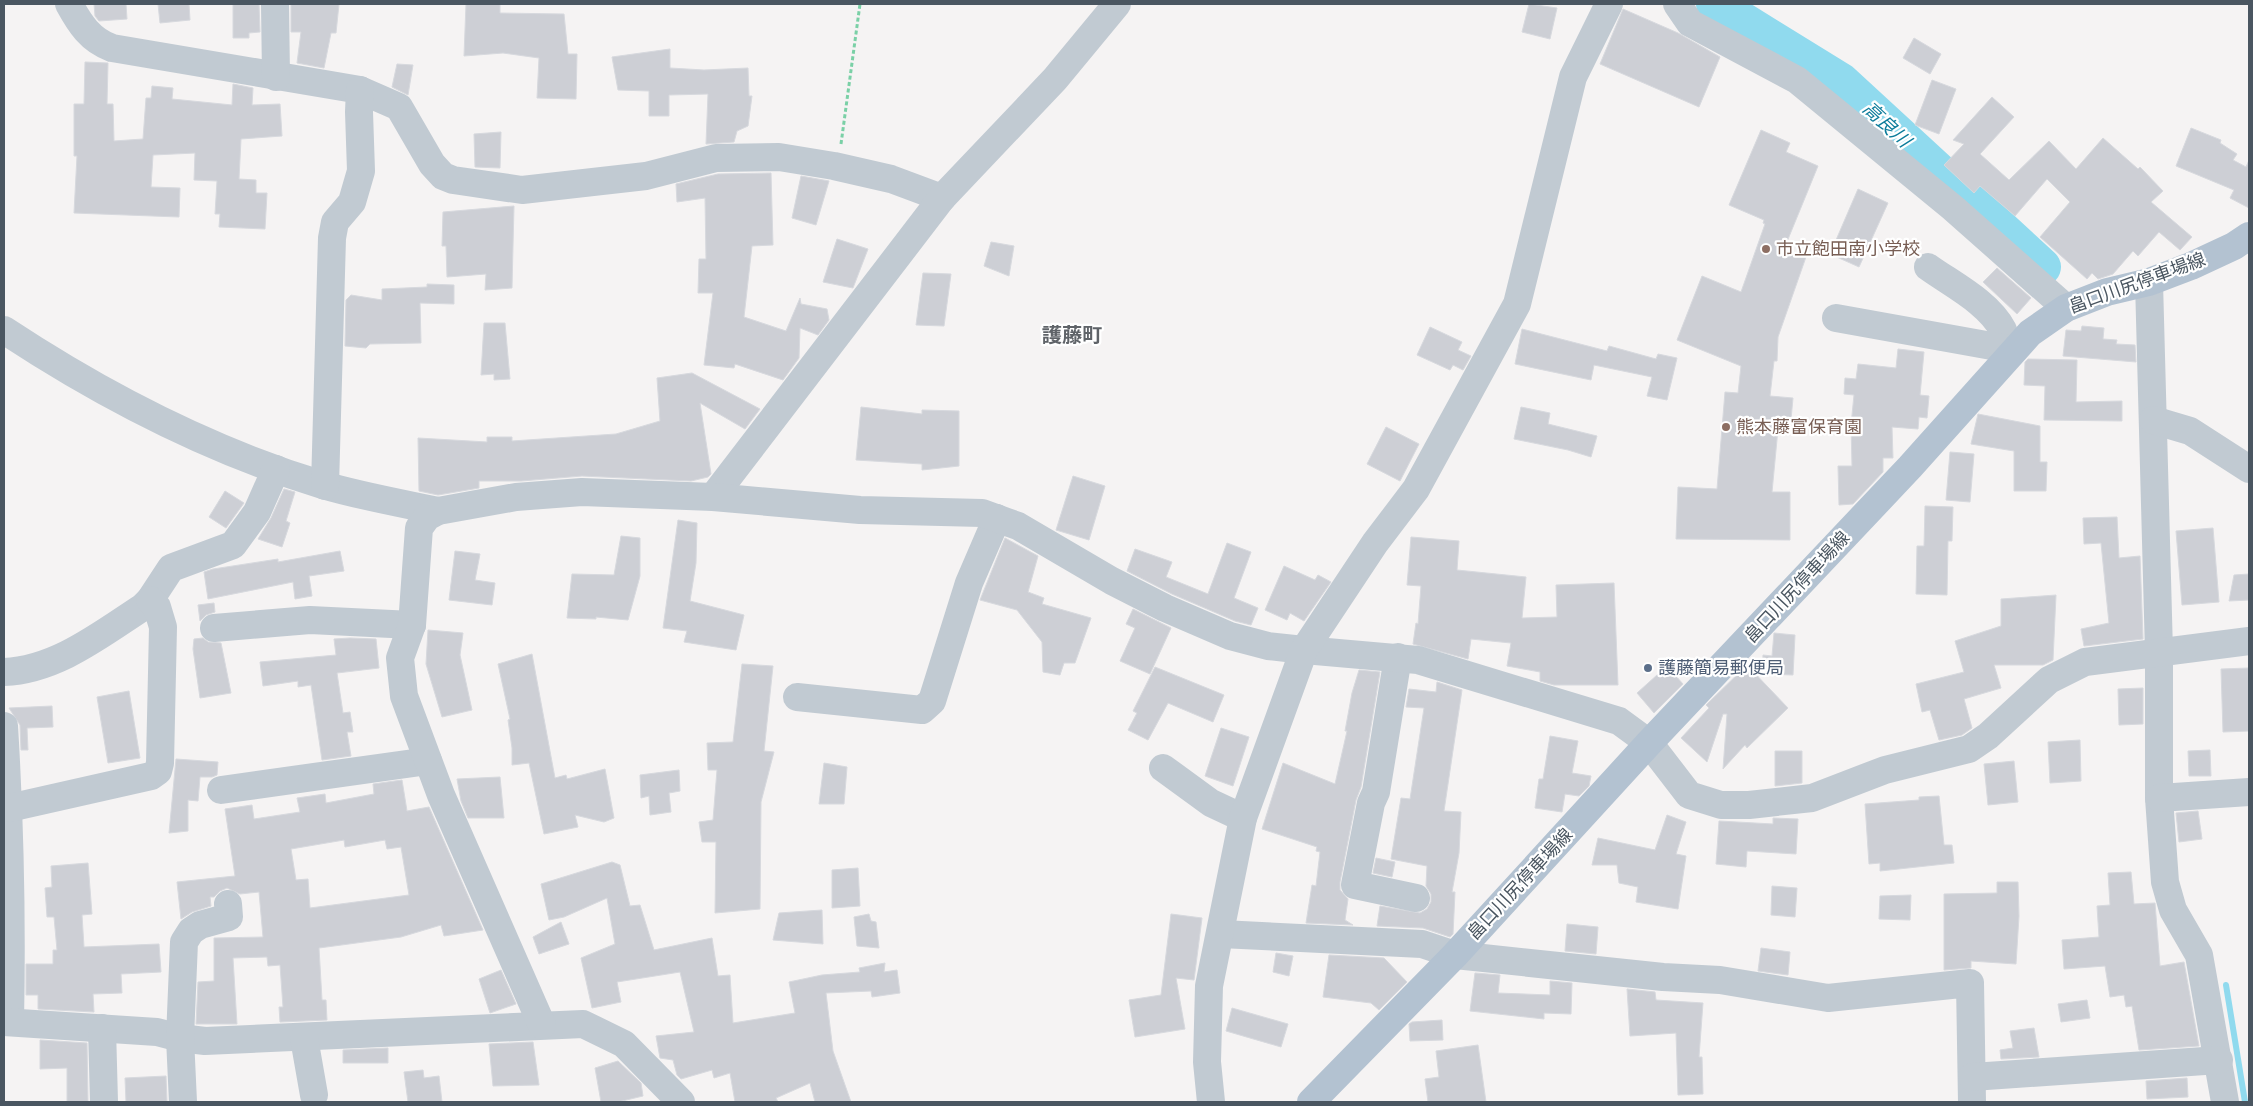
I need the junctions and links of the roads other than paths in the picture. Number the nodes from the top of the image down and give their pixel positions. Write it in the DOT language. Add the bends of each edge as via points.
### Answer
graph roads {
  1 [pos="70,4"];
  2 [pos="275,4"];
  3 [pos="1117,4"];
  4 [pos="1609,4"];
  5 [pos="1677,4"];
  6 [pos="276,77"];
  7 [pos="360,90"];
  8 [pos="942,198"];
  9 [pos="2249,236"];
  10 [pos="1928,267"];
  11 [pos="2148,282"];
  12 [pos="2066,308"];
  13 [pos="1836,318"];
  14 [pos="4,330"];
  15 [pos="2006,348"];
  16 [pos="2153,420"];
  17 [pos="276,469"];
  18 [pos="2249,469"];
  19 [pos="324,486"];
  20 [pos="712,498"];
  21 [pos="438,511"];
  22 [pos="997,518"];
  23 [pos="150,600"];
  24 [pos="412,625"];
  25 [pos="214,628"];
  26 [pos="2249,641"];
  27 [pos="1304,650"];
  28 [pos="2159,652"];
  29 [pos="1398,657"];
  30 [pos="4,672"];
  31 [pos="797,696"];
  32 [pos="4,726"];
  33 [pos="1650,743"];
  34 [pos="428,762"];
  35 [pos="1163,768"];
  36 [pos="221,790"];
  37 [pos="2249,792"];
  38 [pos="2159,798"];
  39 [pos="1243,818"];
  40 [pos="7,819"];
  41 [pos="1416,898"];
  42 [pos="228,904"];
  43 [pos="1221,934"];
  44 [pos="1455,954"];
  45 [pos="7,1022"];
  46 [pos="542,1025"];
  47 [pos="102,1028"];
  48 [pos="180,1038"];
  49 [pos="304,1038"];
  50 [pos="2219,1060"];
  51 [pos="1972,1090"];
  52 [pos="314,1095"];
  53 [pos="104,1102"];
  54 [pos="183,1102"];
  55 [pos="681,1102"];
  56 [pos="1211,1102"];
  57 [pos="1311,1102"];
  58 [pos="2225,1102"];
  1 -- 6 [label="street" via="83,29 102,44"];
  2 -- 6 [label="street"];
  3 -- 8 [label="street" via="1055,79"];
  4 -- 27 [label="street" via="1574,76 1517,304 1416,489 1375,543"];
  5 -- 12 [label="street" via="1690,23 1797,80 1953,208"];
  6 -- 7 [label="street"];
  7 -- 8 [label="street" via="399,107 432,164 443,176 453,180 522,190 646,176 716,158 780,157 890,179"];
  7 -- 19 [label="street" via="362,171 352,202 335,222 332,238"];
  8 -- 20 [label="street"];
  9 -- 11 [label="main road, 畠口川尻停車場線" via="2234,246"];
  10 -- 15 [label="street" via="1986,308 2003,330"];
  11 -- 12 [label="main road, 畠口川尻停車場線" via="2106,292"];
  11 -- 16 [label="street"];
  12 -- 15 [label="main road, 畠口川尻停車場線"];
  13 -- 15 [label="street"];
  14 -- 17 [label="street" via="175,430"];
  15 -- 33 [label="main road, 畠口川尻停車場線" via="1910,467"];
  16 -- 18 [label="street" via="2190,431"];
  16 -- 28 [label="street"];
  17 -- 19 [label="street"];
  17 -- 23 [label="street" via="257,512 233,545 171,568"];
  19 -- 21 [label="street"];
  20 -- 21 [label="street" via="582,492 516,497"];
  20 -- 22 [label="street" via="860,510 982,513"];
  21 -- 24 [label="street" via="427,517 419,528"];
  22 -- 27 [label="street" via="1018,526 1165,608 1230,636 1268,646"];
  22 -- 31 [label="street" via="969,583 932,701 927,708"];
  23 -- 30 [label="street" via="60,658 34,668"];
  23 -- 40 [label="street" via="157,607 163,627 158,771 151,776"];
  24 -- 25 [label="street" via="310,620"];
  24 -- 34 [label="street" via="400,658 401,677 404,696"];
  26 -- 28 [label="street"];
  27 -- 29 [label="street"];
  27 -- 39 [label="street"];
  28 -- 33 [label="street" via="2085,662 2049,680 1988,736 1969,749 1885,770 1812,798 1721,805 1689,795"];
  28 -- 38 [label="street"];
  29 -- 33 [label="street" via="1418,660 1619,721"];
  29 -- 41 [label="street" via="1376,792 1355,885"];
  32 -- 40 [label="street"];
  33 -- 44 [label="main road, 畠口川尻停車場線"];
  34 -- 36 [label="street"];
  34 -- 46 [label="street"];
  35 -- 39 [label="street" via="1211,803"];
  37 -- 38 [label="street"];
  38 -- 50 [label="street" via="2165,882 2173,910 2199,955"];
  39 -- 43 [label="street"];
  40 -- 45 [label="street"];
  42 -- 48 [label="street" via="229,918 200,925 184,942"];
  43 -- 44 [label="street" via="1422,944"];
  43 -- 56 [label="street" via="1209,986 1207,1062"];
  44 -- 51 [label="street" via="1720,980 1828,998 1970,983"];
  44 -- 57 [label="main road, 畠口川尻停車場線"];
  45 -- 47 [label="street"];
  46 -- 49 [label="street"];
  46 -- 55 [label="street" via="582,1024 624,1044"];
  47 -- 48 [label="street" via="157,1032"];
  47 -- 53 [label="street"];
  48 -- 49 [label="street" via="205,1041"];
  48 -- 54 [label="street"];
  49 -- 52 [label="street"];
  50 -- 51 [label="street"];
  50 -- 58 [label="street"];
}
